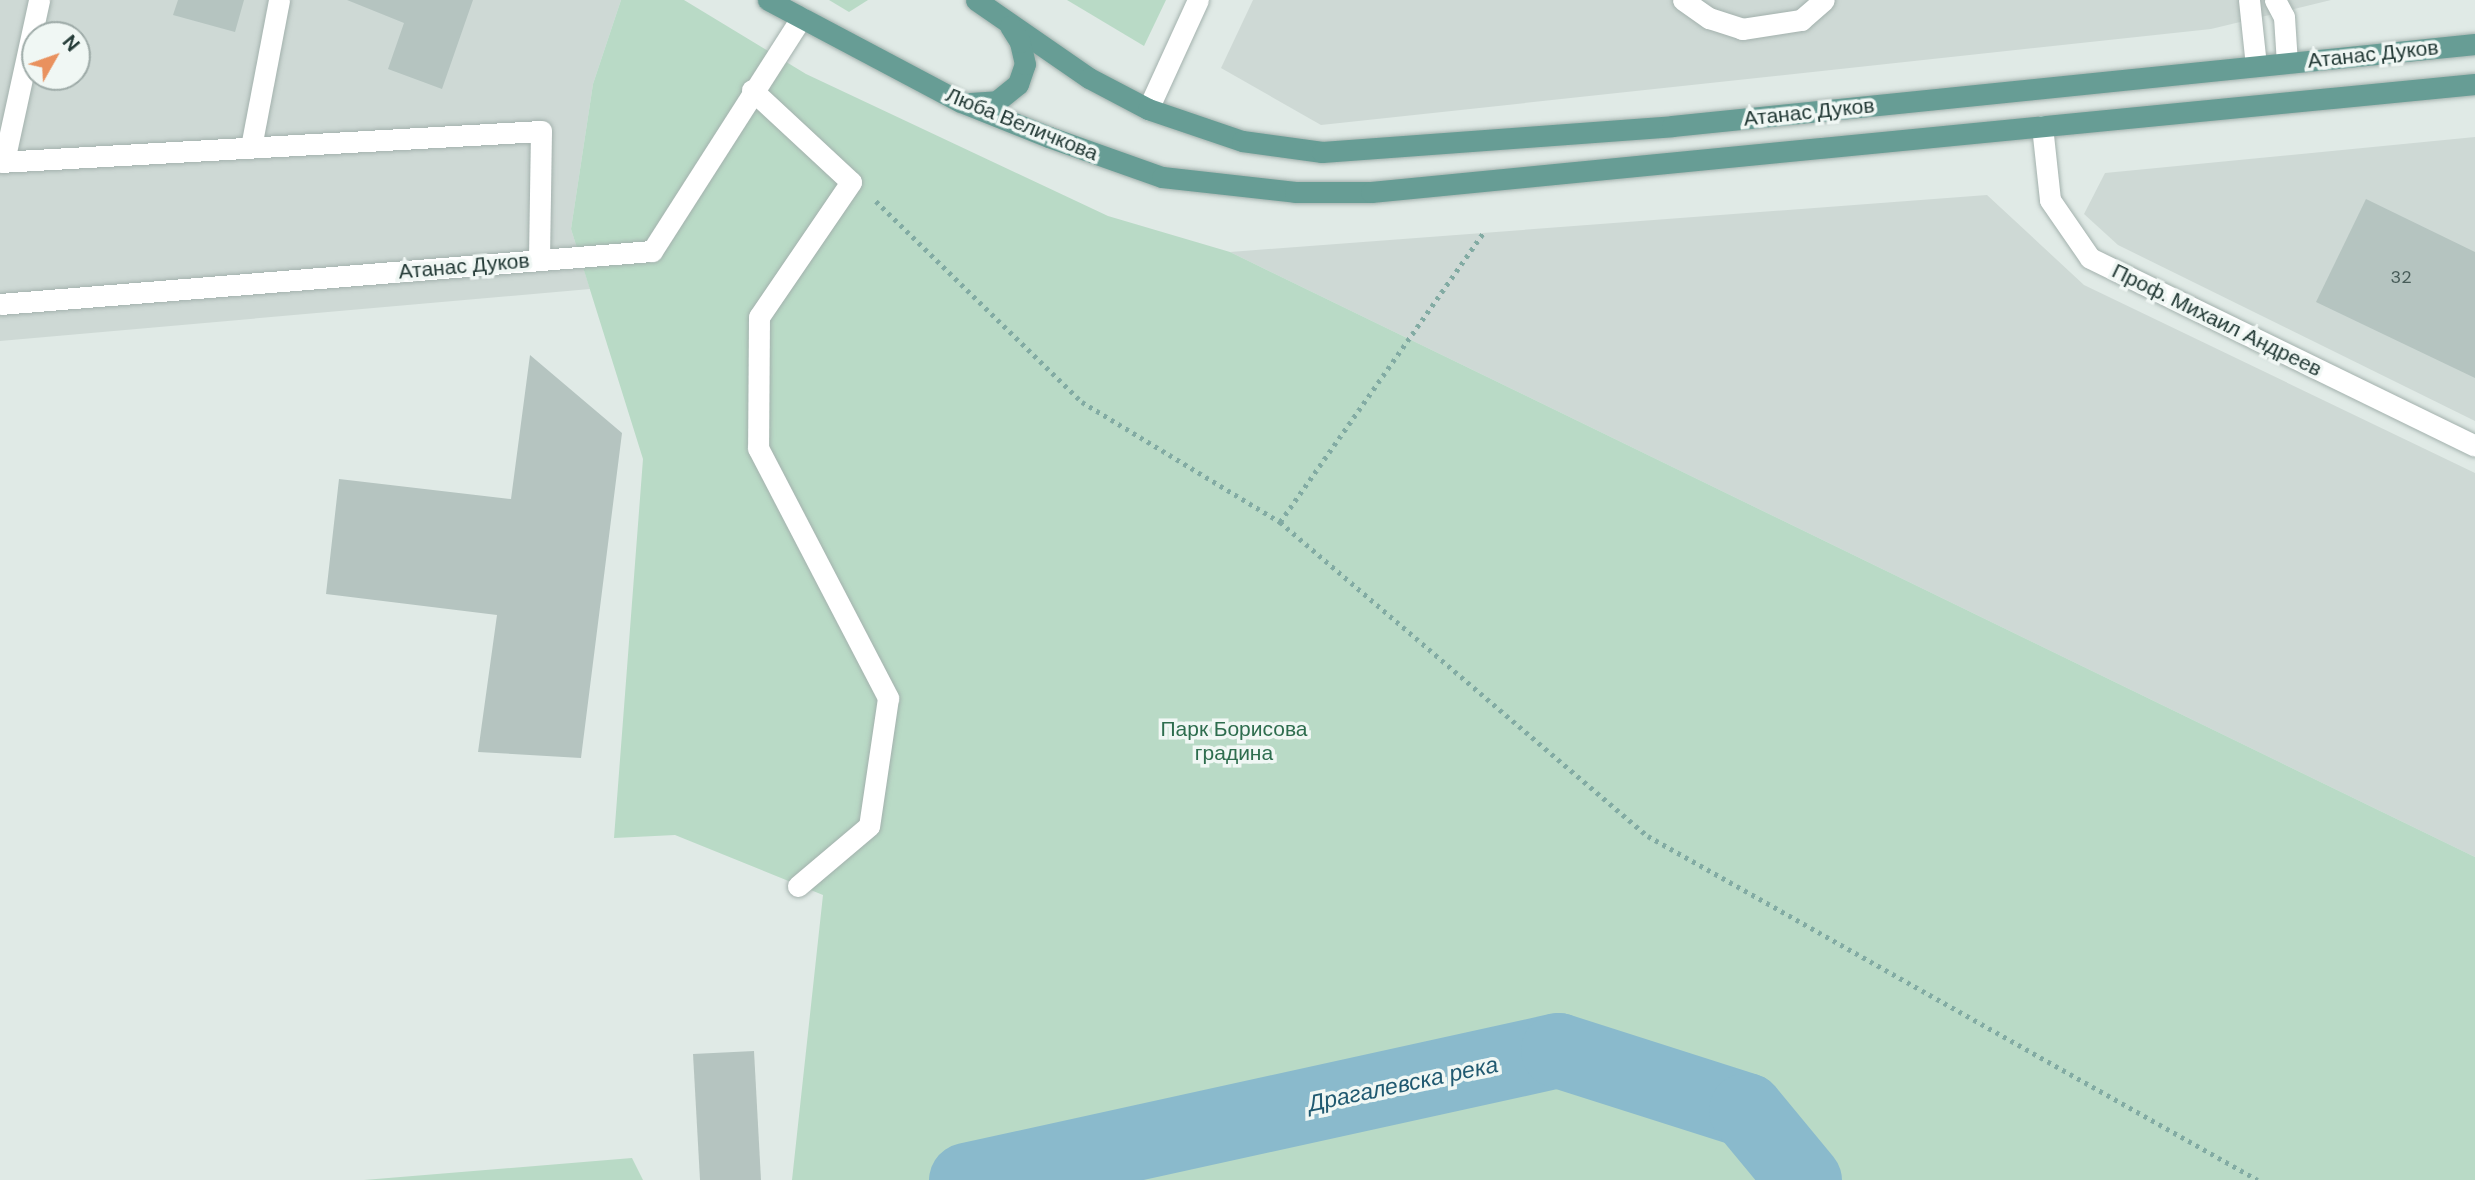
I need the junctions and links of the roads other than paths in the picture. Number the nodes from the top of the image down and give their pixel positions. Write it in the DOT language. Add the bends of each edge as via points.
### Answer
graph roads {
  1 [pos="39,0"];
  2 [pos="279,0"];
  3 [pos="768,0"];
  4 [pos="976,0"];
  5 [pos="1198,0"];
  6 [pos="1682,0"];
  7 [pos="1824,0"];
  8 [pos="2249,0"];
  9 [pos="2284,6"];
  10 [pos="801,18"];
  11 [pos="1007,22"];
  12 [pos="2475,44"];
  13 [pos="2287,63"];
  14 [pos="2256,66"];
  15 [pos="2475,84"];
  16 [pos="752,90"];
  17 [pos="961,102"];
  18 [pos="1148,109"];
  19 [pos="2042,126"];
  20 [pos="251,147"];
  21 [pos="2,161"];
  22 [pos="1295,192"];
  23 [pos="539,259"];
  24 [pos="0,304"];
  25 [pos="2475,446"];
  26 [pos="798,886"];
  1 -- 21 [label="street"];
  2 -- 20 [label="street"];
  3 -- 10 [label="main road, Люба Величкова"];
  4 -- 11 [label="main road"];
  5 -- 18 [label="street"];
  6 -- 7 [label="street" via="1709,18 1742,29 1801,20"];
  8 -- 14 [label="street"];
  9 -- 13 [label="street"];
  10 -- 16 [label="street, Атанас Дуков"];
  10 -- 17 [label="main road, Люба Величкова"];
  11 -- 17 [label="main road" via="1020,42 1025,64 1018,84 997,101"];
  11 -- 18 [label="main road" via="1089,78"];
  12 -- 13 [label="main road, Атанас Дуков"];
  13 -- 14 [label="main road, Атанас Дуков"];
  14 -- 18 [label="main road, Атанас Дуков" via="1672,126 1322,152 1242,141"];
  15 -- 19 [label="main road, Атанас Дуков"];
  16 -- 23 [label="street, Атанас Дуков" via="652,251"];
  16 -- 26 [label="street" via="851,182 760,317 758,448 888,698 869,826"];
  17 -- 22 [label="main road, Люба Величкова" via="1162,177"];
  19 -- 22 [label="main road, Атанас Дуков" via="1385,190"];
  19 -- 25 [label="street, Проф. Михаил Андреев" via="2050,201 2090,258"];
  20 -- 21 [label="street"];
  20 -- 23 [label="street" via="541,131"];
  23 -- 24 [label="street, Атанас Дуков"];
}
